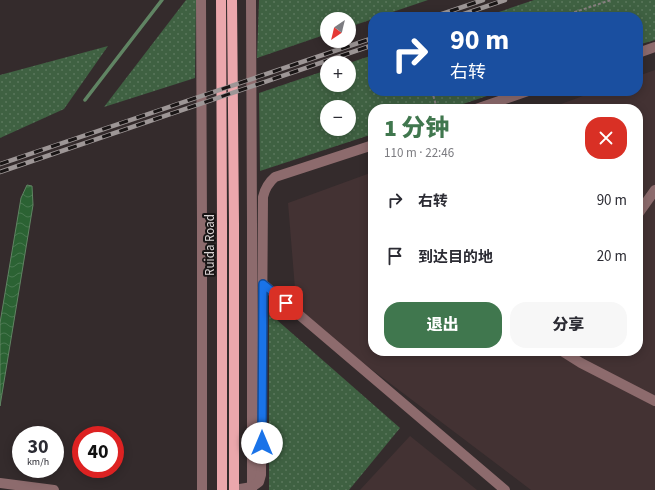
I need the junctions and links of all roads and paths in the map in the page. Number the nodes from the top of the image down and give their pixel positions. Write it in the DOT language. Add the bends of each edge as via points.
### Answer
graph roads {
  1 [pos="200,0"];
  2 [pos="221,0"];
  3 [pos="232,0"];
  4 [pos="251,0"];
  5 [pos="611,0"];
  6 [pos="575,12"];
  7 [pos="655,47"];
  8 [pos="643,51"];
  9 [pos="514,96"];
  10 [pos="490,104"];
  11 [pos="368,147"];
  12 [pos="655,190"];
  13 [pos="643,207"];
  14 [pos="263,284"];
  15 [pos="570,356"];
  16 [pos="655,401"];
  17 [pos="0,483"];
  18 [pos="252,488"];
  19 [pos="54,490"];
  20 [pos="202,490"];
  21 [pos="222,490"];
  22 [pos="234,490"];
  23 [pos="505,490"];
  1 -- 20 [label="street"];
  2 -- 21 [label="main road, Ruida Road"];
  3 -- 22 [label="main road, Ruida Road"];
  4 -- 18 [label="street"];
  5 -- 6 [label="path"];
  7 -- 8 [label="street"];
  9 -- 10 [label="street"];
  11 -- 14 [label="street" via="276,177 269,182 263,197"];
  12 -- 13 [label="street"];
  14 -- 18 [label="street" via="261,475 259,482"];
  14 -- 23 [label="street"];
  15 -- 16 [label="street"];
  17 -- 19 [label="street"];
  18 -- 22 [label="street"];
}
